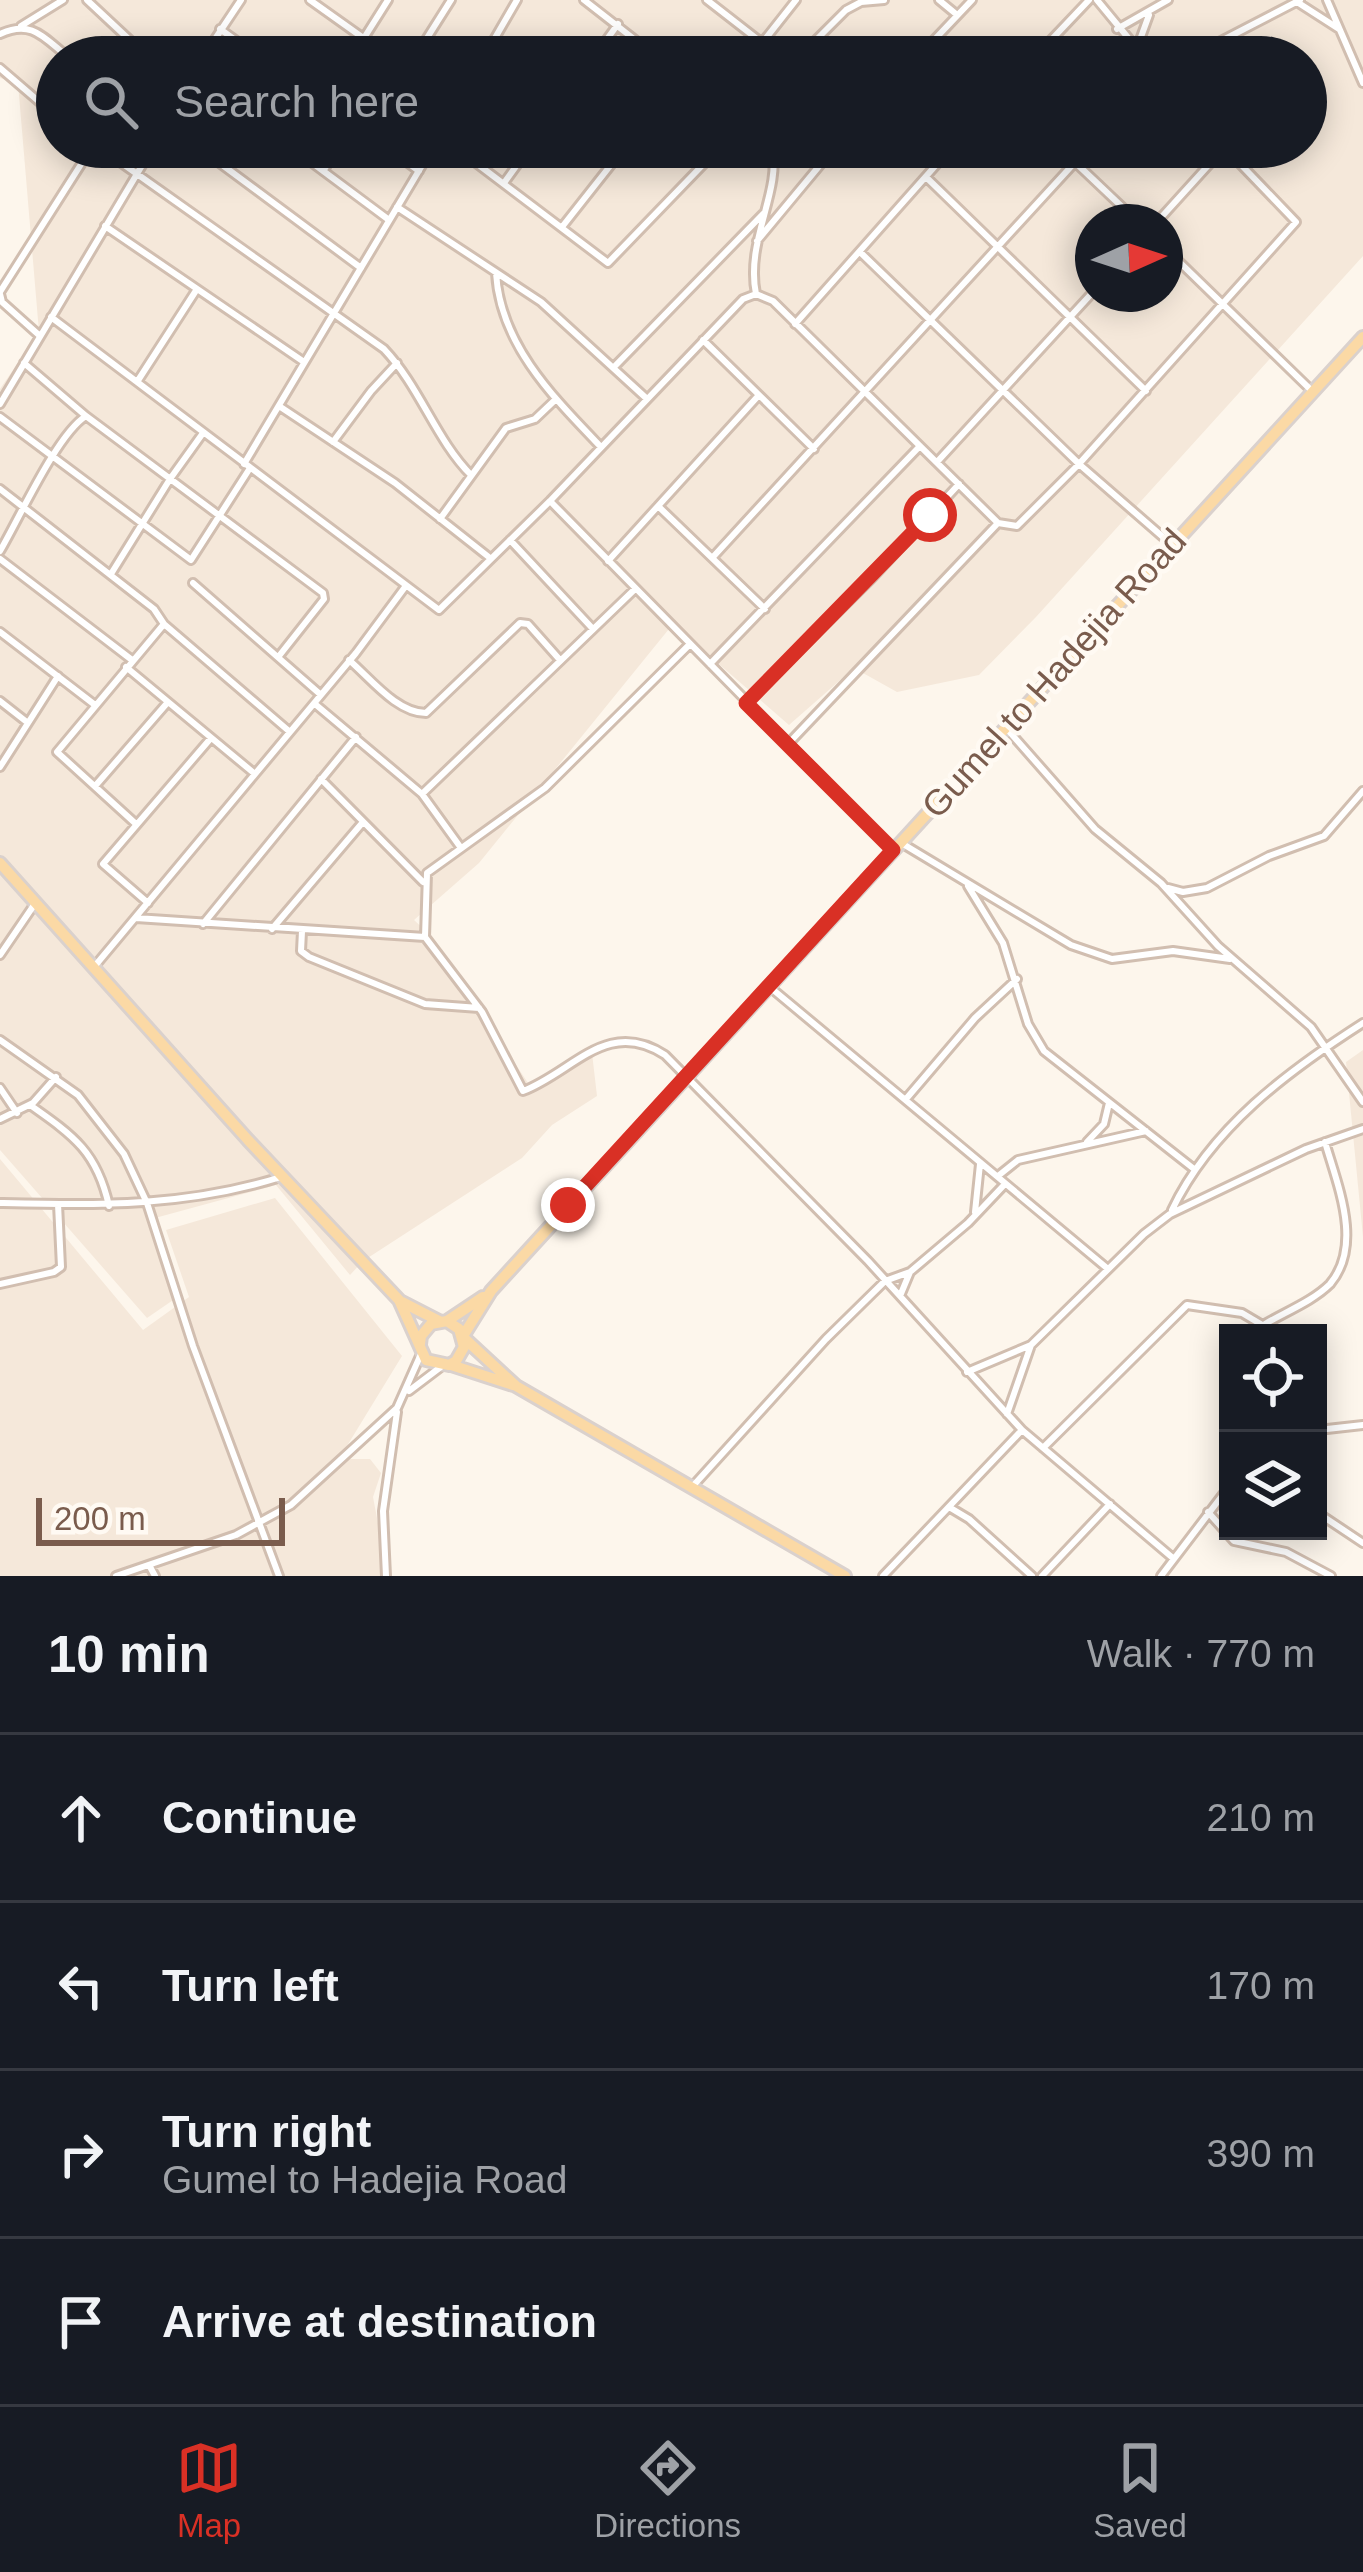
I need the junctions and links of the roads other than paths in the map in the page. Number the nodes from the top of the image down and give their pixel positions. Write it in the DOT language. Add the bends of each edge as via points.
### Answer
graph roads {
  1 [pos="63,0"];
  2 [pos="87,0"];
  3 [pos="241,0"];
  4 [pos="310,0"];
  5 [pos="328,0"];
  6 [pos="388,0"];
  7 [pos="451,0"];
  8 [pos="517,0"];
  9 [pos="584,0"];
  10 [pos="706,0"];
  11 [pos="796,0"];
  12 [pos="884,0"];
  13 [pos="939,0"];
  14 [pos="972,0"];
  15 [pos="1093,0"];
  16 [pos="1168,0"];
  17 [pos="1327,0"];
  18 [pos="1298,1"];
  19 [pos="323,10"];
  20 [pos="1150,11"];
  21 [pos="956,14"];
  22 [pos="618,24"];
  23 [pos="21,26"];
  24 [pos="220,29"];
  25 [pos="1118,29"];
  26 [pos="1340,29"];
  27 [pos="0,34"];
  28 [pos="41,36"];
  29 [pos="125,36"];
  30 [pos="216,36"];
  31 [pos="230,36"];
  32 [pos="361,36"];
  33 [pos="365,36"];
  34 [pos="428,36"];
  35 [pos="496,36"];
  36 [pos="609,36"];
  37 [pos="632,36"];
  38 [pos="753,36"];
  39 [pos="766,36"];
  40 [pos="820,36"];
  41 [pos="937,36"];
  42 [pos="1056,36"];
  43 [pos="1125,36"];
  44 [pos="1141,36"];
  45 [pos="1230,36"];
  46 [pos="0,68"];
  47 [pos="1363,83"];
  48 [pos="36,99"];
  49 [pos="81,168"];
  50 [pos="126,168"];
  51 [pos="141,168"];
  52 [pos="226,168"];
  53 [pos="319,168"];
  54 [pos="325,168"];
  55 [pos="415,168"];
  56 [pos="421,168"];
  57 [pos="483,168"];
  58 [pos="515,168"];
  59 [pos="609,168"];
  60 [pos="700,168"];
  61 [pos="772,168"];
  62 [pos="818,168"];
  63 [pos="934,168"];
  64 [pos="1069,168"];
  65 [pos="1079,168"];
  66 [pos="1205,168"];
  67 [pos="1244,168"];
  68 [pos="323,171"];
  69 [pos="419,171"];
  70 [pos="137,175"];
  71 [pos="926,177"];
  72 [pos="504,183"];
  73 [pos="1118,204"];
  74 [pos="1172,204"];
  75 [pos="397,207"];
  76 [pos="763,214"];
  77 [pos="390,220"];
  78 [pos="105,226"];
  79 [pos="562,227"];
  80 [pos="756,243"];
  81 [pos="1000,245"];
  82 [pos="860,252"];
  83 [pos="1183,267"];
  84 [pos="361,268"];
  85 [pos="496,273"];
  86 [pos="196,289"];
  87 [pos="0,293"];
  88 [pos="756,294"];
  89 [pos="1222,307"];
  90 [pos="1075,312"];
  91 [pos="331,315"];
  92 [pos="1071,316"];
  93 [pos="51,317"];
  94 [pos="932,321"];
  95 [pos="796,324"];
  96 [pos="40,336"];
  97 [pos="1363,337"];
  98 [pos="703,340"];
  99 [pos="304,362"];
  100 [pos="397,363"];
  101 [pos="24,364"];
  102 [pos="614,367"];
  103 [pos="137,383"];
  104 [pos="1005,389"];
  105 [pos="1146,391"];
  106 [pos="1312,391"];
  107 [pos="866,394"];
  108 [pos="760,395"];
  109 [pos="646,399"];
  110 [pos="555,400"];
  111 [pos="0,404"];
  112 [pos="279,406"];
  113 [pos="86,416"];
  114 [pos="0,417"];
  115 [pos="203,434"];
  116 [pos="333,442"];
  117 [pos="920,446"];
  118 [pos="601,447"];
  119 [pos="814,449"];
  120 [pos="53,458"];
  121 [pos="937,463"];
  122 [pos="1079,464"];
  123 [pos="247,466"];
  124 [pos="471,475"];
  125 [pos="170,479"];
  126 [pos="958,484"];
  127 [pos="0,489"];
  128 [pos="550,501"];
  129 [pos="658,506"];
  130 [pos="26,508"];
  131 [pos="220,517"];
  132 [pos="440,519"];
  133 [pos="998,523"];
  134 [pos="143,525"];
  135 [pos="510,540"];
  136 [pos="1171,544"];
  137 [pos="0,555"];
  138 [pos="713,557"];
  139 [pos="491,559"];
  140 [pos="606,562"];
  141 [pos="111,574"];
  142 [pos="194,583"];
  143 [pos="405,586"];
  144 [pos="634,589"];
  145 [pos="765,609"];
  146 [pos="164,624"];
  147 [pos="593,628"];
  148 [pos="0,632"];
  149 [pos="689,645"];
  150 [pos="279,656"];
  151 [pos="560,659"];
  152 [pos="350,660"];
  153 [pos="129,663"];
  154 [pos="709,665"];
  155 [pos="58,676"];
  156 [pos="321,694"];
  157 [pos="0,701"];
  158 [pos="168,702"];
  159 [pos="314,703"];
  160 [pos="746,703"];
  161 [pos="94,705"];
  162 [pos="28,723"];
  163 [pos="1005,727"];
  164 [pos="290,733"];
  165 [pos="212,737"];
  166 [pos="356,737"];
  167 [pos="788,744"];
  168 [pos="0,767"];
  169 [pos="255,774"];
  170 [pos="321,779"];
  171 [pos="95,786"];
  172 [pos="1363,791"];
  173 [pos="422,794"];
  174 [pos="363,822"];
  175 [pos="136,824"];
  176 [pos="896,846"];
  177 [pos="461,848"];
  178 [pos="0,863"];
  179 [pos="424,882"];
  180 [pos="968,886"];
  181 [pos="1165,887"];
  182 [pos="37,902"];
  183 [pos="148,903"];
  184 [pos="136,918"];
  185 [pos="203,924"];
  186 [pos="272,929"];
  187 [pos="302,931"];
  188 [pos="425,937"];
  189 [pos="0,955"];
  190 [pos="1233,959"];
  191 [pos="94,967"];
  192 [pos="1017,979"];
  193 [pos="768,986"];
  194 [pos="478,1008"];
  195 [pos="1363,1023"];
  196 [pos="0,1040"];
  197 [pos="1326,1047"];
  198 [pos="686,1076"];
  199 [pos="56,1077"];
  200 [pos="0,1088"];
  201 [pos="905,1100"];
  202 [pos="1108,1101"];
  203 [pos="1363,1102"];
  204 [pos="30,1105"];
  205 [pos="17,1113"];
  206 [pos="0,1119"];
  207 [pos="1363,1129"];
  208 [pos="1146,1131"];
  209 [pos="1325,1142"];
  210 [pos="1084,1145"];
  211 [pos="980,1164"];
  212 [pos="1194,1169"];
  213 [pos="282,1177"];
  214 [pos="997,1177"];
  215 [pos="1005,1184"];
  216 [pos="0,1203"];
  217 [pos="147,1203"];
  218 [pos="58,1204"];
  219 [pos="109,1205"];
  220 [pos="975,1212"];
  221 [pos="1170,1214"];
  222 [pos="1108,1269"];
  223 [pos="910,1272"];
  224 [pos="885,1280"];
  225 [pos="0,1284"];
  226 [pos="490,1291"];
  227 [pos="900,1297"];
  228 [pos="399,1300"];
  229 [pos="443,1321"];
  230 [pos="1265,1324"];
  231 [pos="464,1337"];
  232 [pos="1031,1345"];
  233 [pos="421,1348"];
  234 [pos="446,1366"];
  235 [pos="967,1372"];
  236 [pos="516,1386"];
  237 [pos="406,1394"];
  238 [pos="397,1408"];
  239 [pos="1007,1414"];
  240 [pos="1363,1425"];
  241 [pos="1327,1429"];
  242 [pos="1022,1430"];
  243 [pos="1043,1448"];
  244 [pos="692,1487"];
  245 [pos="1219,1499"];
  246 [pos="1110,1504"];
  247 [pos="949,1507"];
  248 [pos="1208,1512"];
  249 [pos="1327,1519"];
  250 [pos="258,1525"];
  251 [pos="1363,1543"];
  252 [pos="1174,1559"];
  253 [pos="149,1564"];
  254 [pos="116,1576"];
  255 [pos="155,1576"];
  256 [pos="279,1576"];
  257 [pos="386,1576"];
  258 [pos="845,1576"];
  259 [pos="883,1576"];
  260 [pos="1032,1576"];
  261 [pos="1042,1576"];
  262 [pos="1160,1576"];
  263 [pos="1330,1576"];
  1 -- 23 [label="street"];
  2 -- 29 [label="street"];
  3 -- 24 [label="street"];
  4 -- 19 [label="street"];
  5 -- 19 [label="street"];
  6 -- 33 [label="street"];
  7 -- 34 [label="street"];
  8 -- 35 [label="street"];
  9 -- 22 [label="street"];
  10 -- 38 [label="street"];
  11 -- 39 [label="street"];
  12 -- 40 [label="street" via="846,10"];
  13 -- 21 [label="street"];
  14 -- 21 [label="street"];
  15 -- 25 [label="street"];
  15 -- 42 [label="street"];
  16 -- 20 [label="street"];
  17 -- 26 [label="street"];
  18 -- 26 [label="street"];
  18 -- 45 [label="street"];
  19 -- 32 [label="street"];
  20 -- 25 [label="street"];
  20 -- 44 [label="street"];
  21 -- 41 [label="street"];
  22 -- 36 [label="street"];
  22 -- 37 [label="street"];
  23 -- 27 [label="street"];
  23 -- 28 [label="street"];
  24 -- 30 [label="street"];
  24 -- 31 [label="street"];
  25 -- 43 [label="street"];
  26 -- 47 [label="street"];
  46 -- 48 [label="street"];
  49 -- 87 [label="street"];
  50 -- 70 [label="street"];
  51 -- 70 [label="street"];
  52 -- 84 [label="street"];
  53 -- 68 [label="street"];
  54 -- 68 [label="street"];
  55 -- 69 [label="street"];
  56 -- 69 [label="street"];
  57 -- 72 [label="street"];
  58 -- 72 [label="street"];
  59 -- 79 [label="street"];
  60 -- 79 [label="street" via="608,263"];
  61 -- 76 [label="street"];
  62 -- 80 [label="street"];
  63 -- 71 [label="street"];
  64 -- 81 [label="street"];
  65 -- 73 [label="street"];
  66 -- 74 [label="street"];
  67 -- 89 [label="street" via="1296,222"];
  68 -- 77 [label="street"];
  69 -- 75 [label="street"];
  70 -- 78 [label="street"];
  70 -- 91 [label="street"];
  71 -- 81 [label="street"];
  71 -- 82 [label="street"];
  72 -- 79 [label="street"];
  75 -- 77 [label="street"];
  75 -- 85 [label="street"];
  76 -- 80 [label="street"];
  76 -- 102 [label="street"];
  77 -- 84 [label="street"];
  78 -- 86 [label="street"];
  78 -- 93 [label="street"];
  80 -- 88 [label="street"];
  81 -- 92 [label="street"];
  81 -- 94 [label="street"];
  82 -- 94 [label="street"];
  82 -- 95 [label="street"];
  83 -- 89 [label="street"];
  84 -- 91 [label="street"];
  85 -- 102 [label="street"];
  85 -- 110 [label="street" via="498,300 526,361"];
  86 -- 99 [label="street"];
  86 -- 103 [label="street"];
  87 -- 96 [label="street"];
  88 -- 95 [label="street"];
  88 -- 98 [label="street"];
  89 -- 105 [label="street"];
  89 -- 106 [label="street"];
  90 -- 92 [label="street"];
  91 -- 99 [label="street"];
  91 -- 100 [label="street"];
  92 -- 104 [label="street"];
  92 -- 105 [label="street"];
  93 -- 96 [label="street"];
  93 -- 103 [label="street"];
  94 -- 104 [label="street"];
  94 -- 107 [label="street"];
  95 -- 107 [label="street"];
  96 -- 101 [label="street"];
  97 -- 106 [label="main road, Gumel to Hadejia Road"];
  98 -- 108 [label="street"];
  98 -- 109 [label="street"];
  99 -- 112 [label="street"];
  100 -- 116 [label="street"];
  100 -- 124 [label="street"];
  101 -- 111 [label="street"];
  101 -- 113 [label="street"];
  102 -- 109 [label="street"];
  103 -- 115 [label="street"];
  104 -- 121 [label="street"];
  104 -- 122 [label="street"];
  105 -- 122 [label="street"];
  106 -- 136 [label="main road, Gumel to Hadejia Road"];
  107 -- 117 [label="street"];
  107 -- 119 [label="street"];
  108 -- 119 [label="street"];
  108 -- 129 [label="street"];
  109 -- 118 [label="street"];
  110 -- 118 [label="street"];
  110 -- 124 [label="street" via="506,428"];
  112 -- 116 [label="street"];
  112 -- 123 [label="street"];
  113 -- 120 [label="street"];
  113 -- 125 [label="street"];
  114 -- 120 [label="street"];
  115 -- 123 [label="street"];
  115 -- 125 [label="street"];
  116 -- 132 [label="street"];
  117 -- 121 [label="street"];
  117 -- 145 [label="street"];
  118 -- 128 [label="street"];
  119 -- 138 [label="street"];
  120 -- 130 [label="street"];
  120 -- 134 [label="street"];
  121 -- 126 [label="street"];
  122 -- 133 [label="street" via="1017,526"];
  122 -- 136 [label="street"];
  123 -- 131 [label="street"];
  123 -- 143 [label="street"];
  124 -- 132 [label="street"];
  125 -- 131 [label="street"];
  125 -- 134 [label="street"];
  126 -- 133 [label="street"];
  126 -- 160 [label="street"];
  127 -- 130 [label="street"];
  128 -- 135 [label="street"];
  128 -- 140 [label="street"];
  129 -- 138 [label="street"];
  129 -- 140 [label="street"];
  130 -- 137 [label="street"];
  130 -- 141 [label="street"];
  131 -- 134 [label="street" via="191,560"];
  131 -- 150 [label="street" via="323,593"];
  132 -- 139 [label="street"];
  133 -- 167 [label="street"];
  134 -- 141 [label="street"];
  135 -- 139 [label="street"];
  135 -- 147 [label="street"];
  136 -- 163 [label="main road, Gumel to Hadejia Road"];
  137 -- 153 [label="street"];
  138 -- 145 [label="street"];
  139 -- 143 [label="street" via="439,610"];
  140 -- 144 [label="street"];
  141 -- 146 [label="street"];
  142 -- 150 [label="street"];
  143 -- 152 [label="street"];
  144 -- 147 [label="street"];
  144 -- 149 [label="street"];
  145 -- 154 [label="street"];
  146 -- 153 [label="street"];
  146 -- 164 [label="street"];
  147 -- 151 [label="street"];
  148 -- 155 [label="street"];
  149 -- 154 [label="street"];
  149 -- 177 [label="street" via="545,788"];
  150 -- 156 [label="street"];
  151 -- 152 [label="street" via="520,623 418,714"];
  151 -- 173 [label="street"];
  152 -- 156 [label="street"];
  153 -- 158 [label="street"];
  153 -- 161 [label="street"];
  154 -- 160 [label="street"];
  155 -- 161 [label="street"];
  155 -- 162 [label="street"];
  156 -- 159 [label="street"];
  157 -- 162 [label="street"];
  158 -- 165 [label="street"];
  158 -- 171 [label="street"];
  159 -- 164 [label="street"];
  159 -- 166 [label="street"];
  160 -- 167 [label="street"];
  161 -- 171 [label="street" via="57,752"];
  162 -- 168 [label="street"];
  163 -- 176 [label="main road, Gumel to Hadejia Road"];
  163 -- 181 [label="street" via="1095,829"];
  164 -- 169 [label="street"];
  165 -- 169 [label="street"];
  165 -- 175 [label="street"];
  166 -- 170 [label="street"];
  166 -- 173 [label="street"];
  167 -- 176 [label="street"];
  169 -- 183 [label="street"];
  170 -- 174 [label="street"];
  170 -- 185 [label="street"];
  171 -- 175 [label="street"];
  172 -- 181 [label="street" via="1324,836 1207,888"];
  173 -- 177 [label="street"];
  174 -- 179 [label="street"];
  174 -- 186 [label="street"];
  175 -- 183 [label="street" via="103,864"];
  176 -- 180 [label="street"];
  176 -- 193 [label="main road, Gumel to Hadejia Road"];
  177 -- 179 [label="street"];
  178 -- 182 [label="main road"];
  179 -- 188 [label="street"];
  180 -- 190 [label="street" via="1071,945 1112,959 1173,951"];
  180 -- 192 [label="street"];
  181 -- 190 [label="street"];
  182 -- 189 [label="street"];
  182 -- 191 [label="main road"];
  183 -- 184 [label="street"];
  184 -- 185 [label="street"];
  184 -- 191 [label="street"];
  185 -- 186 [label="street"];
  186 -- 187 [label="street"];
  187 -- 188 [label="street"];
  187 -- 194 [label="street" via="301,951 309,957 425,1004"];
  188 -- 194 [label="street"];
  190 -- 197 [label="street"];
  191 -- 213 [label="main road"];
  192 -- 201 [label="street"];
  192 -- 202 [label="street" via="1033,1037"];
  193 -- 198 [label="main road, Gumel to Hadejia Road"];
  193 -- 201 [label="street"];
  194 -- 198 [label="street" via="523,1091 615,1042 649,1044"];
  195 -- 197 [label="street"];
  196 -- 199 [label="street"];
  197 -- 203 [label="street"];
  197 -- 212 [label="street" via="1248,1108"];
  198 -- 224 [label="street"];
  198 -- 226 [label="main road, Gumel to Hadejia Road"];
  199 -- 204 [label="street"];
  199 -- 217 [label="street" via="102,1122"];
  200 -- 205 [label="street"];
  201 -- 211 [label="street"];
  202 -- 208 [label="street"];
  202 -- 210 [label="street" via="1104,1124"];
  204 -- 205 [label="street"];
  204 -- 219 [label="street" via="87,1151"];
  205 -- 206 [label="street"];
  207 -- 209 [label="street"];
  208 -- 210 [label="street"];
  208 -- 212 [label="street"];
  209 -- 221 [label="street"];
  209 -- 230 [label="street" via="1349,1225 1349,1258 1329,1286"];
  210 -- 214 [label="street" via="1018,1160"];
  211 -- 214 [label="street"];
  211 -- 220 [label="street"];
  212 -- 221 [label="street"];
  213 -- 217 [label="street"];
  213 -- 228 [label="main road"];
  214 -- 215 [label="street"];
  215 -- 220 [label="street"];
  215 -- 222 [label="street"];
  216 -- 218 [label="street"];
  217 -- 219 [label="street"];
  217 -- 250 [label="street"];
  218 -- 219 [label="street"];
  218 -- 225 [label="street" via="61,1267"];
  220 -- 223 [label="street"];
  221 -- 222 [label="street"];
  222 -- 232 [label="street"];
  223 -- 224 [label="street"];
  223 -- 227 [label="street"];
  224 -- 227 [label="street"];
  224 -- 244 [label="street"];
  226 -- 229 [label="main road"];
  226 -- 231 [label="main road, Gumel to Hadejia Road"];
  227 -- 235 [label="street"];
  228 -- 229 [label="main road"];
  228 -- 233 [label="main road"];
  229 -- 231 [label="main road"];
  229 -- 233 [label="main road" via="425,1329"];
  230 -- 243 [label="street" via="1187,1305"];
  231 -- 234 [label="main road" via="462,1354"];
  231 -- 236 [label="main road"];
  232 -- 235 [label="street"];
  232 -- 239 [label="street"];
  233 -- 234 [label="main road"];
  233 -- 237 [label="street"];
  234 -- 236 [label="main road"];
  234 -- 237 [label="street"];
  235 -- 239 [label="street"];
  236 -- 244 [label="main road"];
  237 -- 238 [label="street"];
  238 -- 250 [label="street" via="315,1486"];
  238 -- 257 [label="street" via="382,1510"];
  239 -- 242 [label="street"];
  240 -- 241 [label="street"];
  242 -- 243 [label="street"];
  242 -- 247 [label="street"];
  243 -- 246 [label="street"];
  244 -- 258 [label="main road"];
  245 -- 248 [label="street"];
  246 -- 252 [label="street"];
  246 -- 261 [label="street"];
  247 -- 259 [label="street"];
  247 -- 260 [label="street"];
  248 -- 252 [label="street"];
  248 -- 263 [label="street" via="1234,1541 1272,1547"];
  249 -- 251 [label="street"];
  250 -- 253 [label="street"];
  250 -- 256 [label="street"];
  252 -- 262 [label="street"];
  253 -- 254 [label="street"];
  253 -- 255 [label="street"];
}
